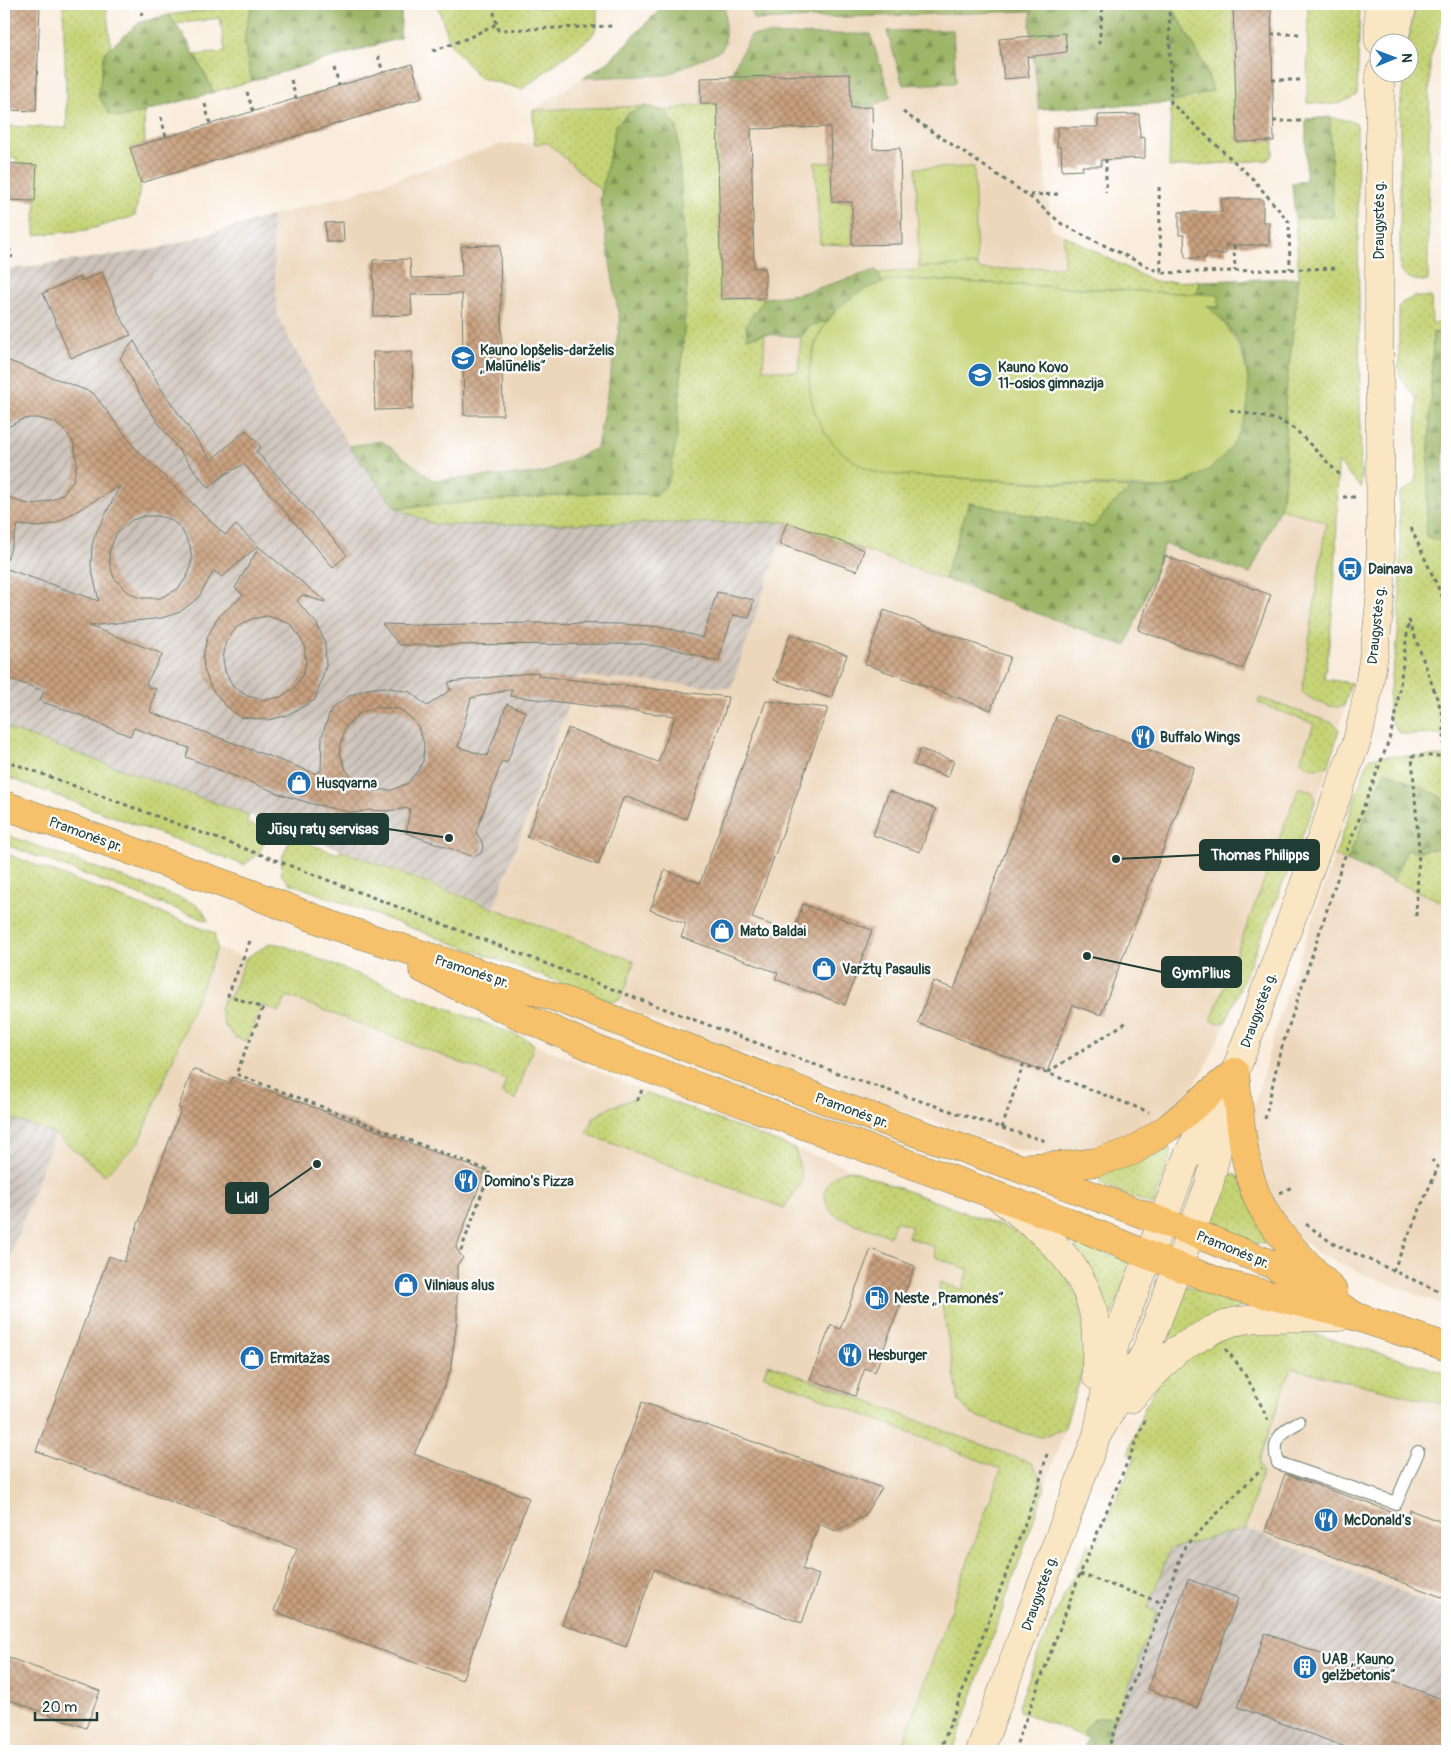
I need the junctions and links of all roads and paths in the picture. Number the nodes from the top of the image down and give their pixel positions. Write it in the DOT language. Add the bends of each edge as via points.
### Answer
graph roads {
  1 [pos="140,4"];
  2 [pos="492,4"];
  3 [pos="1103,4"];
  4 [pos="1168,4"];
  5 [pos="1378,4"];
  6 [pos="1403,4"];
  7 [pos="142,16"];
  8 [pos="496,24"];
  9 [pos="614,26"];
  10 [pos="1379,32"];
  11 [pos="1396,32"];
  12 [pos="1271,34"];
  13 [pos="1300,34"];
  14 [pos="1099,44"];
  15 [pos="433,51"];
  16 [pos="378,56"];
  17 [pos="334,68"];
  18 [pos="383,72"];
  19 [pos="291,80"];
  20 [pos="1272,80"];
  21 [pos="1300,80"];
  22 [pos="1382,82"];
  23 [pos="339,86"];
  24 [pos="247,92"];
  25 [pos="296,98"];
  26 [pos="205,104"];
  27 [pos="253,111"];
  28 [pos="904,112"];
  29 [pos="161,117"];
  30 [pos="1274,121"];
  31 [pos="1300,121"];
  32 [pos="210,124"];
  33 [pos="166,137"];
  34 [pos="1106,159"];
  35 [pos="1159,187"];
  36 [pos="1106,192"];
  37 [pos="1059,194"];
  38 [pos="1028,196"];
  39 [pos="7,200"];
  40 [pos="5,236"];
  41 [pos="1234,245"];
  42 [pos="12,258"];
  43 [pos="1338,268"];
  44 [pos="1290,269"];
  45 [pos="1235,271"];
  46 [pos="1161,273"];
  47 [pos="1230,410"];
  48 [pos="1342,477"];
  49 [pos="1411,528"];
  50 [pos="1447,608"];
  51 [pos="1444,717"];
  52 [pos="1447,755"];
  53 [pos="4,760"];
  54 [pos="4,805"];
  55 [pos="1416,916"];
  56 [pos="337,927"];
  57 [pos="250,941"];
  58 [pos="1127,1022"];
  59 [pos="1235,1072"];
  60 [pos="1047,1073"];
  61 [pos="1156,1115"];
  62 [pos="1002,1128"];
  63 [pos="1264,1128"];
  64 [pos="1049,1141"];
  65 [pos="1432,1160"];
  66 [pos="1016,1167"];
  67 [pos="1277,1184"];
  68 [pos="1294,1186"];
  69 [pos="1280,1193"];
  70 [pos="996,1196"];
  71 [pos="1283,1198"];
  72 [pos="1162,1222"];
  73 [pos="1305,1224"];
  74 [pos="1191,1232"];
  75 [pos="460,1253"];
  76 [pos="1150,1256"];
  77 [pos="1178,1267"];
  78 [pos="1393,1270"];
  79 [pos="1447,1294"];
  80 [pos="1357,1316"];
  81 [pos="1222,1346"];
  82 [pos="1447,1347"];
  83 [pos="1147,1416"];
  84 [pos="1299,1422"];
  85 [pos="1096,1435"];
  86 [pos="1276,1441"];
  87 [pos="1418,1452"];
  88 [pos="1047,1454"];
  89 [pos="1275,1455"];
  90 [pos="1080,1574"];
  91 [pos="1163,1603"];
  92 [pos="940,1751"];
  93 [pos="980,1751"];
  94 [pos="1014,1751"];
  95 [pos="1107,1751"];
  1 -- 7 [label="path"];
  2 -- 8 [label="path"];
  3 -- 14 [label="path"];
  4 -- 44 [label="path" via="1171,103 1253,179 1289,222"];
  5 -- 10 [label="main road"];
  6 -- 11 [label="main road"];
  8 -- 9 [label="path" via="498,30"];
  8 -- 15 [label="path"];
  12 -- 13 [label="path"];
  16 -- 18 [label="path"];
  17 -- 23 [label="path"];
  19 -- 25 [label="path"];
  20 -- 21 [label="path"];
  22 -- 59 [label="main road, Draugystės g." via="1379,299 1381,588 1375,654 1357,741"];
  24 -- 27 [label="path"];
  26 -- 32 [label="path"];
  28 -- 38 [label="path"];
  29 -- 33 [label="path"];
  30 -- 31 [label="path"];
  34 -- 36 [label="path"];
  35 -- 46 [label="path"];
  37 -- 38 [label="path"];
  38 -- 46 [label="path" via="1063,225"];
  39 -- 40 [label="path"];
  40 -- 42 [label="path"];
  41 -- 45 [label="path"];
  43 -- 44 [label="path"];
  44 -- 45 [label="path"];
  45 -- 46 [label="path"];
  47 -- 48 [label="path" via="1279,420 1296,430"];
  49 -- 50 [label="path"];
  50 -- 51 [label="path"];
  51 -- 52 [label="path"];
  51 -- 63 [label="path" via="1409,620 1396,714 1388,743 1343,861 1279,1056"];
  52 -- 55 [label="path" via="1412,756 1419,851"];
  53 -- 62 [label="path" via="680,1015 854,1079"];
  54 -- 56 [label="main road, Pramonės pr."];
  56 -- 66 [label="main road, Pramonės pr." via="560,999 843,1107"];
  56 -- 70 [label="main road, Pramonės pr." via="496,1005 600,1051"];
  57 -- 75 [label="path" via="228,995 263,1008 236,1074 490,1171"];
  58 -- 60 [label="path"];
  59 -- 66 [label="main road" via="1133,1151 1071,1166"];
  59 -- 72 [label="main road, Draugystės g." via="1189,1152"];
  59 -- 74 [label="main road, Draugystės g." via="1209,1185"];
  59 -- 80 [label="main road" via="1248,1168 1260,1203 1280,1233"];
  60 -- 61 [label="path"];
  60 -- 62 [label="path" via="1023,1065"];
  62 -- 64 [label="path"];
  65 -- 78 [label="path" via="1438,1167"];
  66 -- 72 [label="main road, Pramonės pr."];
  67 -- 69 [label="path"];
  68 -- 69 [label="path"];
  69 -- 71 [label="path"];
  70 -- 76 [label="main road, Pramonės pr."];
  70 -- 85 [label="main road" via="1044,1233 1084,1286 1096,1334"];
  72 -- 74 [label="main road, Pramonės pr."];
  72 -- 76 [label="main road, Draugystės g."];
  73 -- 78 [label="path" via="1332,1243"];
  74 -- 77 [label="main road, Draugystės g."];
  74 -- 80 [label="main road, Pramonės pr." via="1274,1265"];
  76 -- 77 [label="main road, Pramonės pr."];
  76 -- 85 [label="main road, Draugystės g." via="1115,1343"];
  77 -- 80 [label="main road, Pramonės pr." via="1225,1284"];
  77 -- 85 [label="main road, Draugystės g." via="1145,1353"];
  78 -- 79 [label="path"];
  80 -- 82 [label="main road, Pramonės pr."];
  80 -- 85 [label="main road" via="1258,1318 1232,1322 1212,1330 1177,1350"];
  81 -- 86 [label="path" via="1232,1356 1258,1400"];
  83 -- 90 [label="path"];
  84 -- 86 [label="lane" via="1284,1430"];
  85 -- 93 [label="main road, Draugystės g."];
  86 -- 89 [label="lane"];
  87 -- 89 [label="lane" via="1396,1503 1278,1463"];
  88 -- 92 [label="path" via="1037,1491"];
  89 -- 91 [label="path" via="1184,1546"];
  90 -- 91 [label="path"];
  90 -- 94 [label="path"];
  91 -- 95 [label="path"];
}
